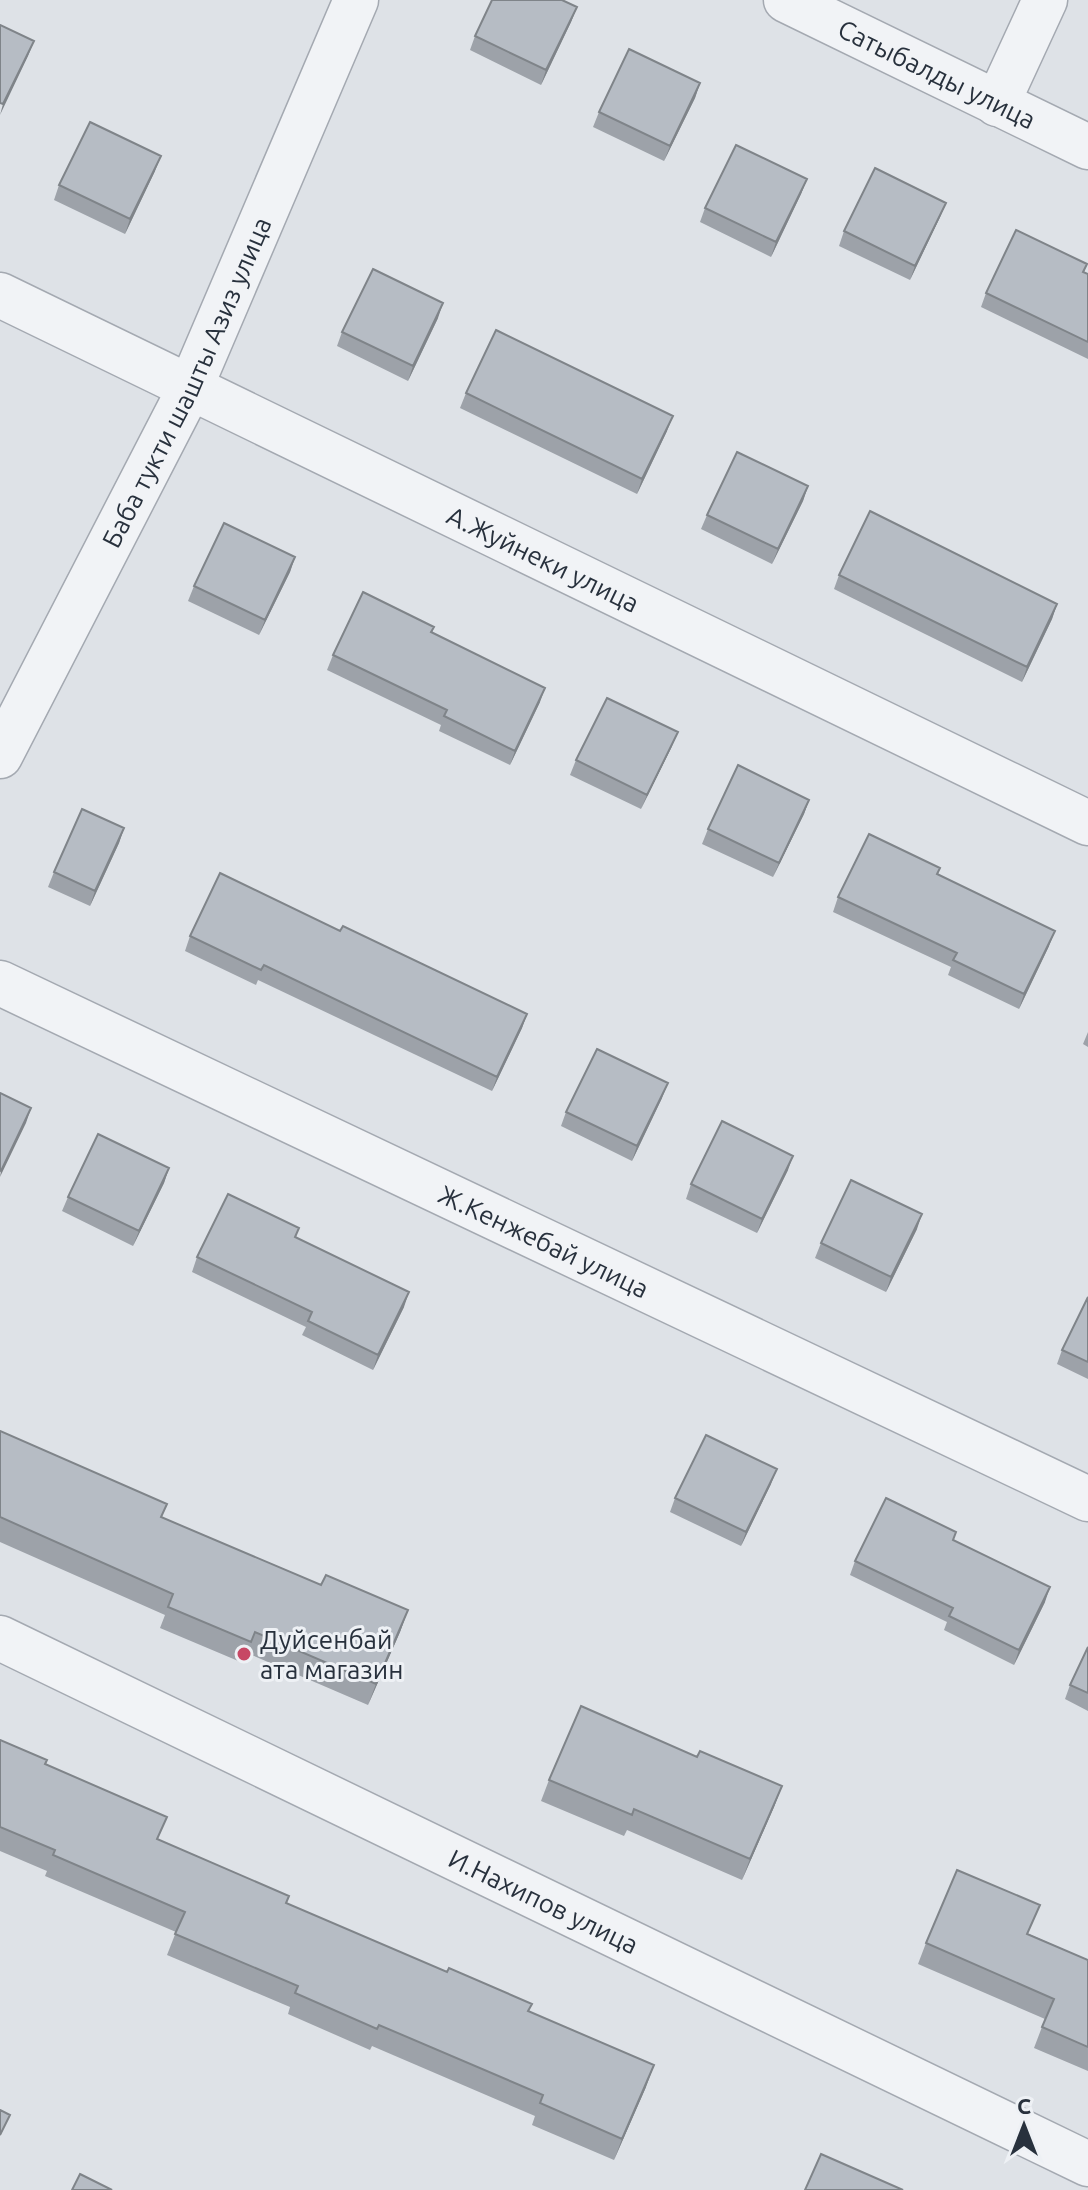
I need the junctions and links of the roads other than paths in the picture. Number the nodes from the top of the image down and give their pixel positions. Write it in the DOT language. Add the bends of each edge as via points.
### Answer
graph roads {
  1 [pos="356,0"];
  2 [pos="786,0"];
  3 [pos="1045,0"];
  4 [pos="997,104"];
  5 [pos="1088,147"];
  6 [pos="0,295"];
  7 [pos="191,386"];
  8 [pos="0,756"];
  9 [pos="1088,823"];
  10 [pos="0,983"];
  11 [pos="1088,1499"];
  12 [pos="0,1638"];
  13 [pos="1088,2164"];
  1 -- 7 [label="street, Баба тукти шашты Азиз улица"];
  2 -- 4 [label="street, Сатыбалды улица"];
  3 -- 4 [label="street"];
  4 -- 5 [label="street, Сатыбалды улица"];
  6 -- 7 [label="street, А.Жуйнеки улица"];
  7 -- 8 [label="street, Баба тукти шашты Азиз улица"];
  7 -- 9 [label="street, А.Жуйнеки улица"];
  10 -- 11 [label="street, Ж.Кенжебай улица"];
  12 -- 13 [label="street, И.Нахипов улица"];
}
